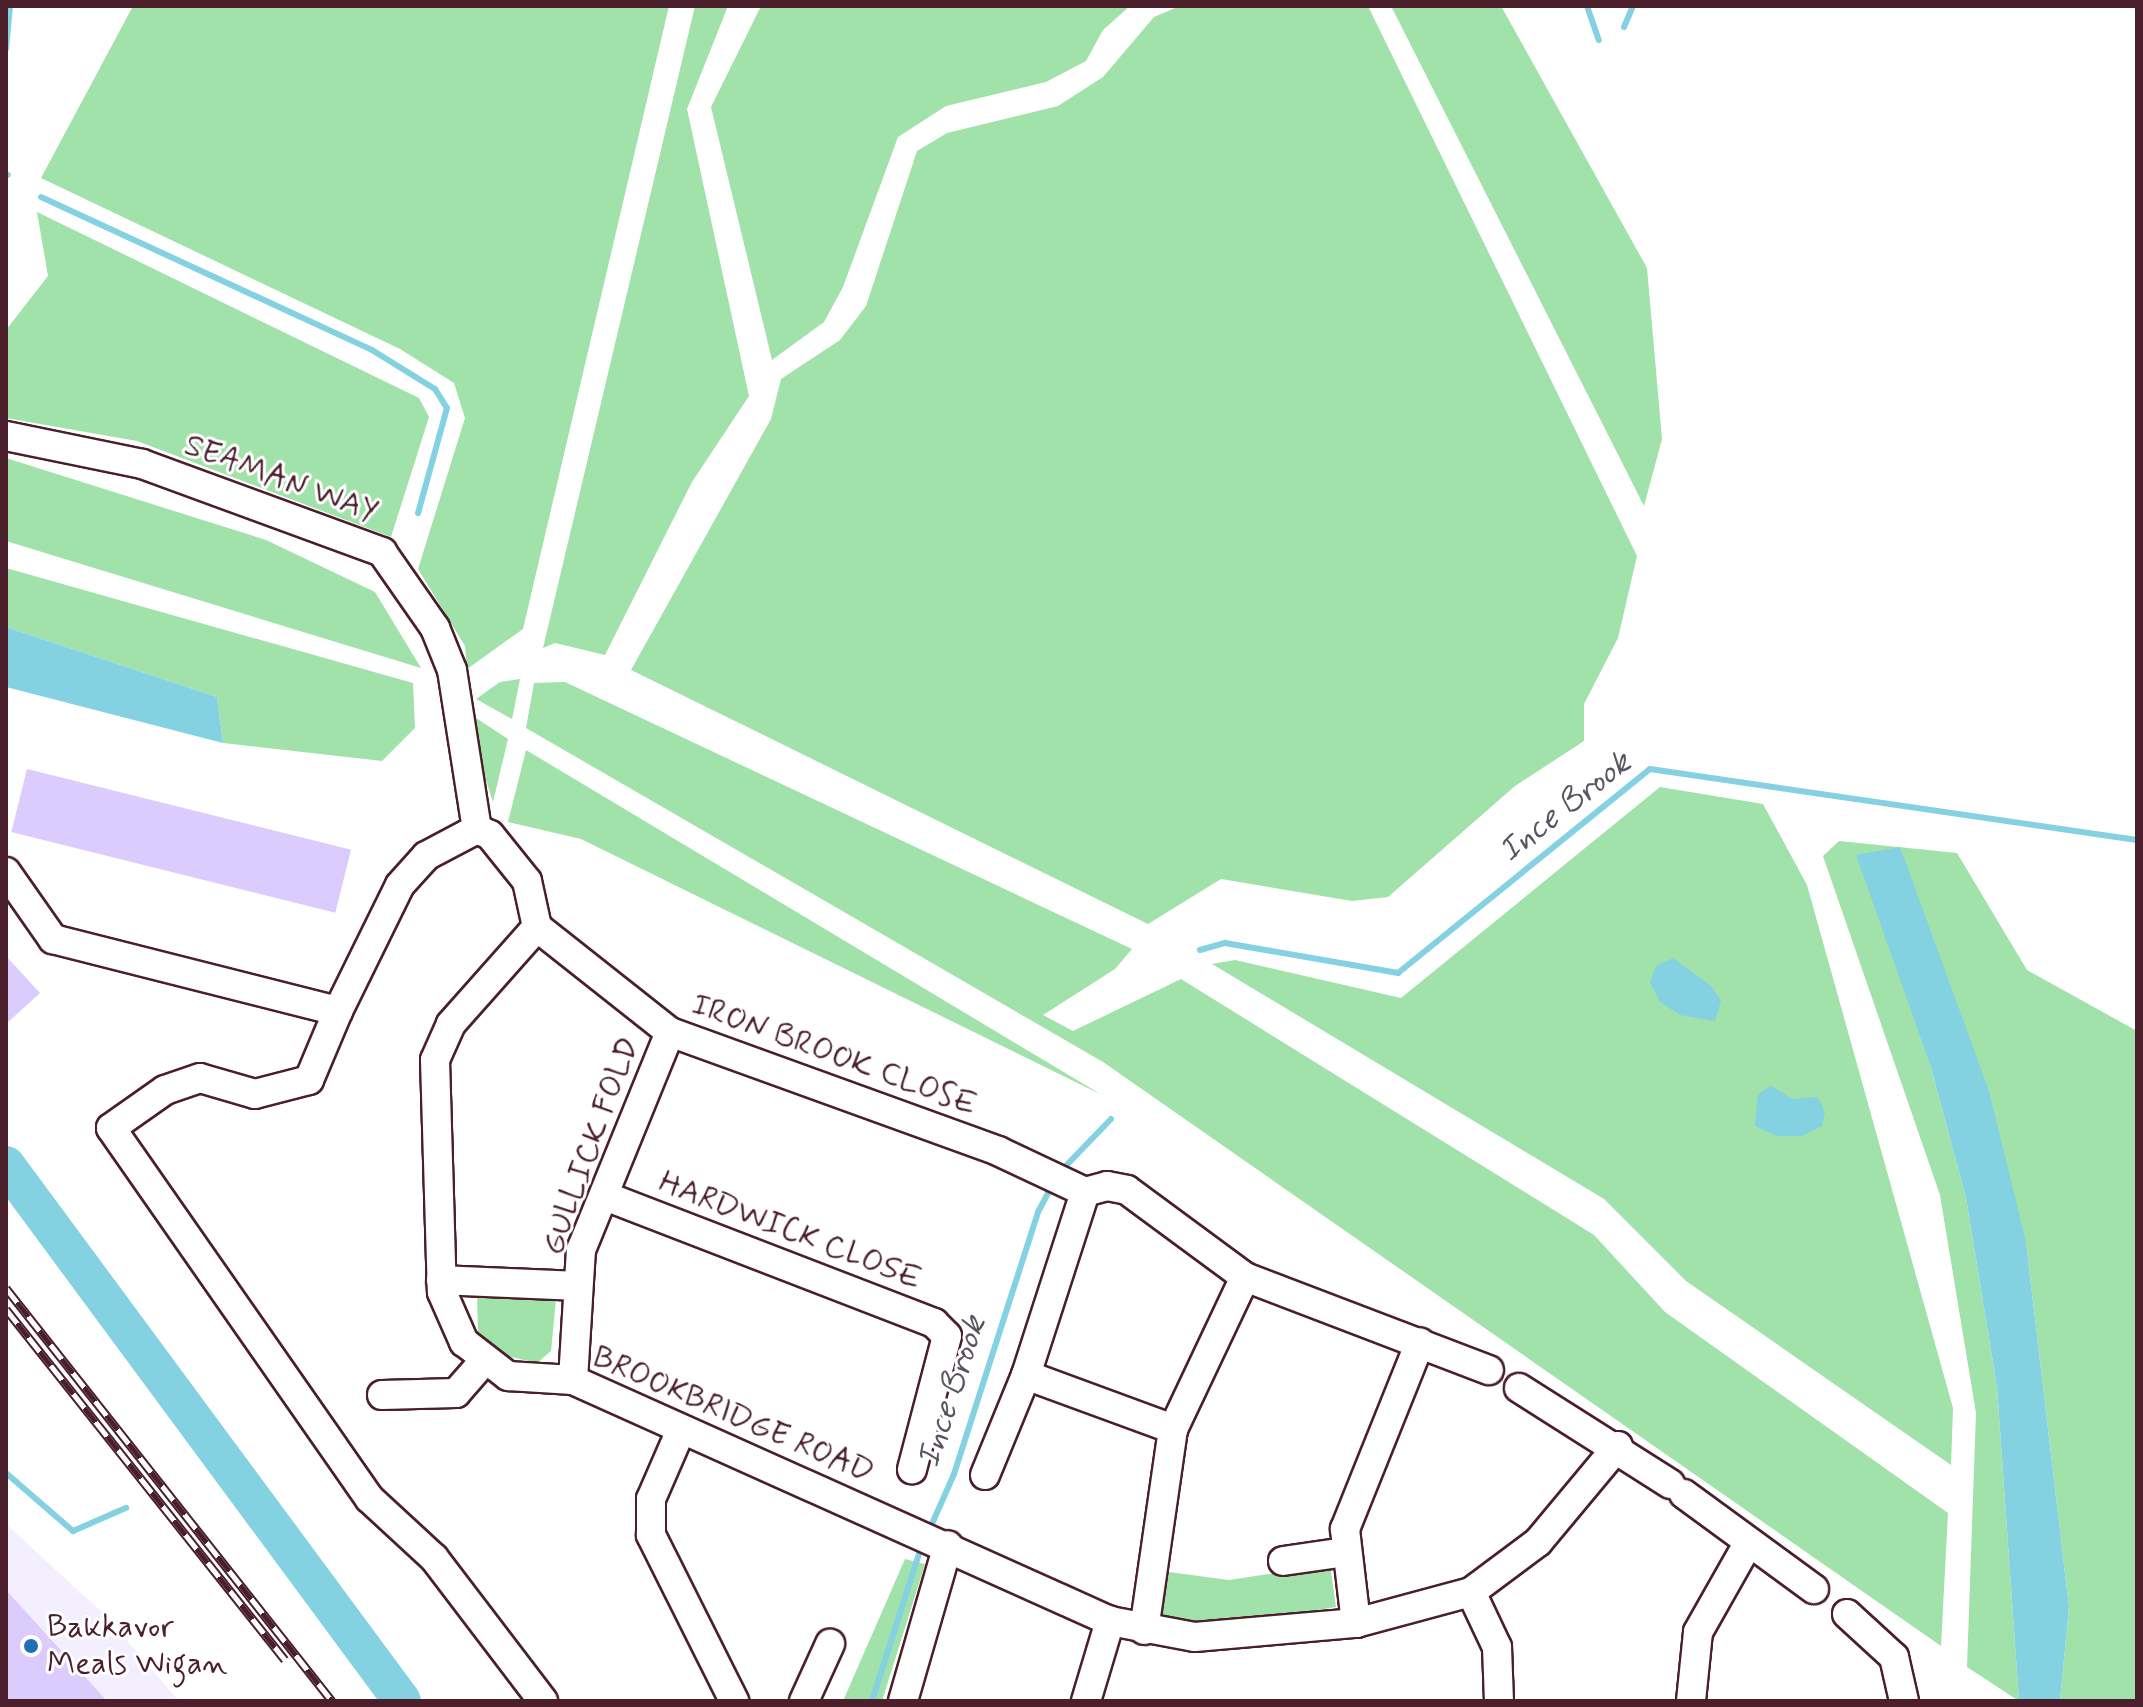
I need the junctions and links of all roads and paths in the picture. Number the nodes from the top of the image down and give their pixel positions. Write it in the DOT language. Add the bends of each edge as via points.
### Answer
graph roads {
  1 [pos="6,436"];
  2 [pos="477,829"];
  3 [pos="6,872"];
  4 [pos="537,927"];
  5 [pos="338,1011"];
  6 [pos="670,1032"];
  7 [pos="1082,1190"];
  8 [pos="605,1196"];
  9 [pos="1245,1277"];
  10 [pos="441,1280"];
  11 [pos="577,1286"];
  12 [pos="1420,1342"];
  13 [pos="484,1361"];
  14 [pos="1489,1370"];
  15 [pos="1026,1375"];
  16 [pos="573,1380"];
  17 [pos="1519,1388"];
  18 [pos="382,1395"];
  19 [pos="1173,1429"];
  20 [pos="681,1430"];
  21 [pos="1618,1446"];
  22 [pos="912,1469"];
  23 [pos="985,1475"];
  24 [pos="1749,1542"];
  25 [pos="943,1543"];
  26 [pos="1346,1552"];
  27 [pos="1283,1561"];
  28 [pos="1814,1589"];
  29 [pos="1471,1592"];
  30 [pos="1847,1614"];
  31 [pos="1110,1621"];
  32 [pos="1356,1623"];
  33 [pos="1144,1630"];
  34 [pos="830,1644"];
  35 [pos="543,1701"];
  36 [pos="734,1701"];
  37 [pos="804,1701"];
  38 [pos="903,1701"];
  39 [pos="1086,1701"];
  40 [pos="1499,1701"];
  41 [pos="1691,1701"];
  42 [pos="1904,1701"];
  1 -- 2 [label="street, SEAMAN WAY" via="142,464 382,552 435,628 452,670"];
  2 -- 4 [label="street" via="490,835 527,881"];
  2 -- 5 [label="street" via="426,856 400,885"];
  3 -- 5 [label="street" via="53,939"];
  4 -- 6 [label="street, IRON BROOK CLOSE"];
  4 -- 10 [label="street, BROOKBRIDGE ROAD" via="451,1024 435,1060"];
  5 -- 35 [label="street" via="309,1080 255,1094 200,1078 165,1090 111,1128 370,1499 434,1558"];
  6 -- 7 [label="street, IRON BROOK CLOSE" via="998,1151"];
  6 -- 8 [label="street, GULLICK FOLD"];
  7 -- 9 [label="street" via="1127,1190"];
  7 -- 15 [label="street"];
  8 -- 11 [label="street, GULLICK FOLD" via="581,1250"];
  8 -- 22 [label="street, HARDWICK CLOSE" via="934,1323 947,1336"];
  9 -- 12 [label="street"];
  9 -- 19 [label="street"];
  10 -- 11 [label="street"];
  10 -- 13 [label="street, BROOKBRIDGE ROAD" via="450,1321"];
  11 -- 16 [label="street, GULLICK FOLD"];
  12 -- 14 [label="street"];
  12 -- 26 [label="street" via="1357,1487 1345,1529"];
  13 -- 16 [label="street, BROOKBRIDGE ROAD" via="508,1376"];
  13 -- 18 [label="street" via="456,1393"];
  15 -- 19 [label="street"];
  15 -- 23 [label="street"];
  16 -- 20 [label="street, BROOKBRIDGE ROAD"];
  17 -- 21 [label="street"];
  19 -- 33 [label="street"];
  20 -- 25 [label="street, BROOKBRIDGE ROAD"];
  20 -- 36 [label="street" via="651,1499 651,1535"];
  21 -- 24 [label="street"];
  21 -- 29 [label="street, BROOKBRIDGE ROAD" via="1538,1542"];
  24 -- 28 [label="street"];
  24 -- 41 [label="street" via="1698,1632"];
  25 -- 31 [label="street, BROOKBRIDGE ROAD"];
  25 -- 38 [label="street"];
  26 -- 27 [label="street"];
  26 -- 32 [label="street"];
  29 -- 32 [label="street, BROOKBRIDGE ROAD"];
  29 -- 40 [label="street" via="1497,1647"];
  30 -- 42 [label="street" via="1894,1657"];
  31 -- 33 [label="street, BROOKBRIDGE ROAD"];
  31 -- 39 [label="street"];
  32 -- 33 [label="street, BROOKBRIDGE ROAD" via="1246,1636"];
  34 -- 37 [label="street"];
}
